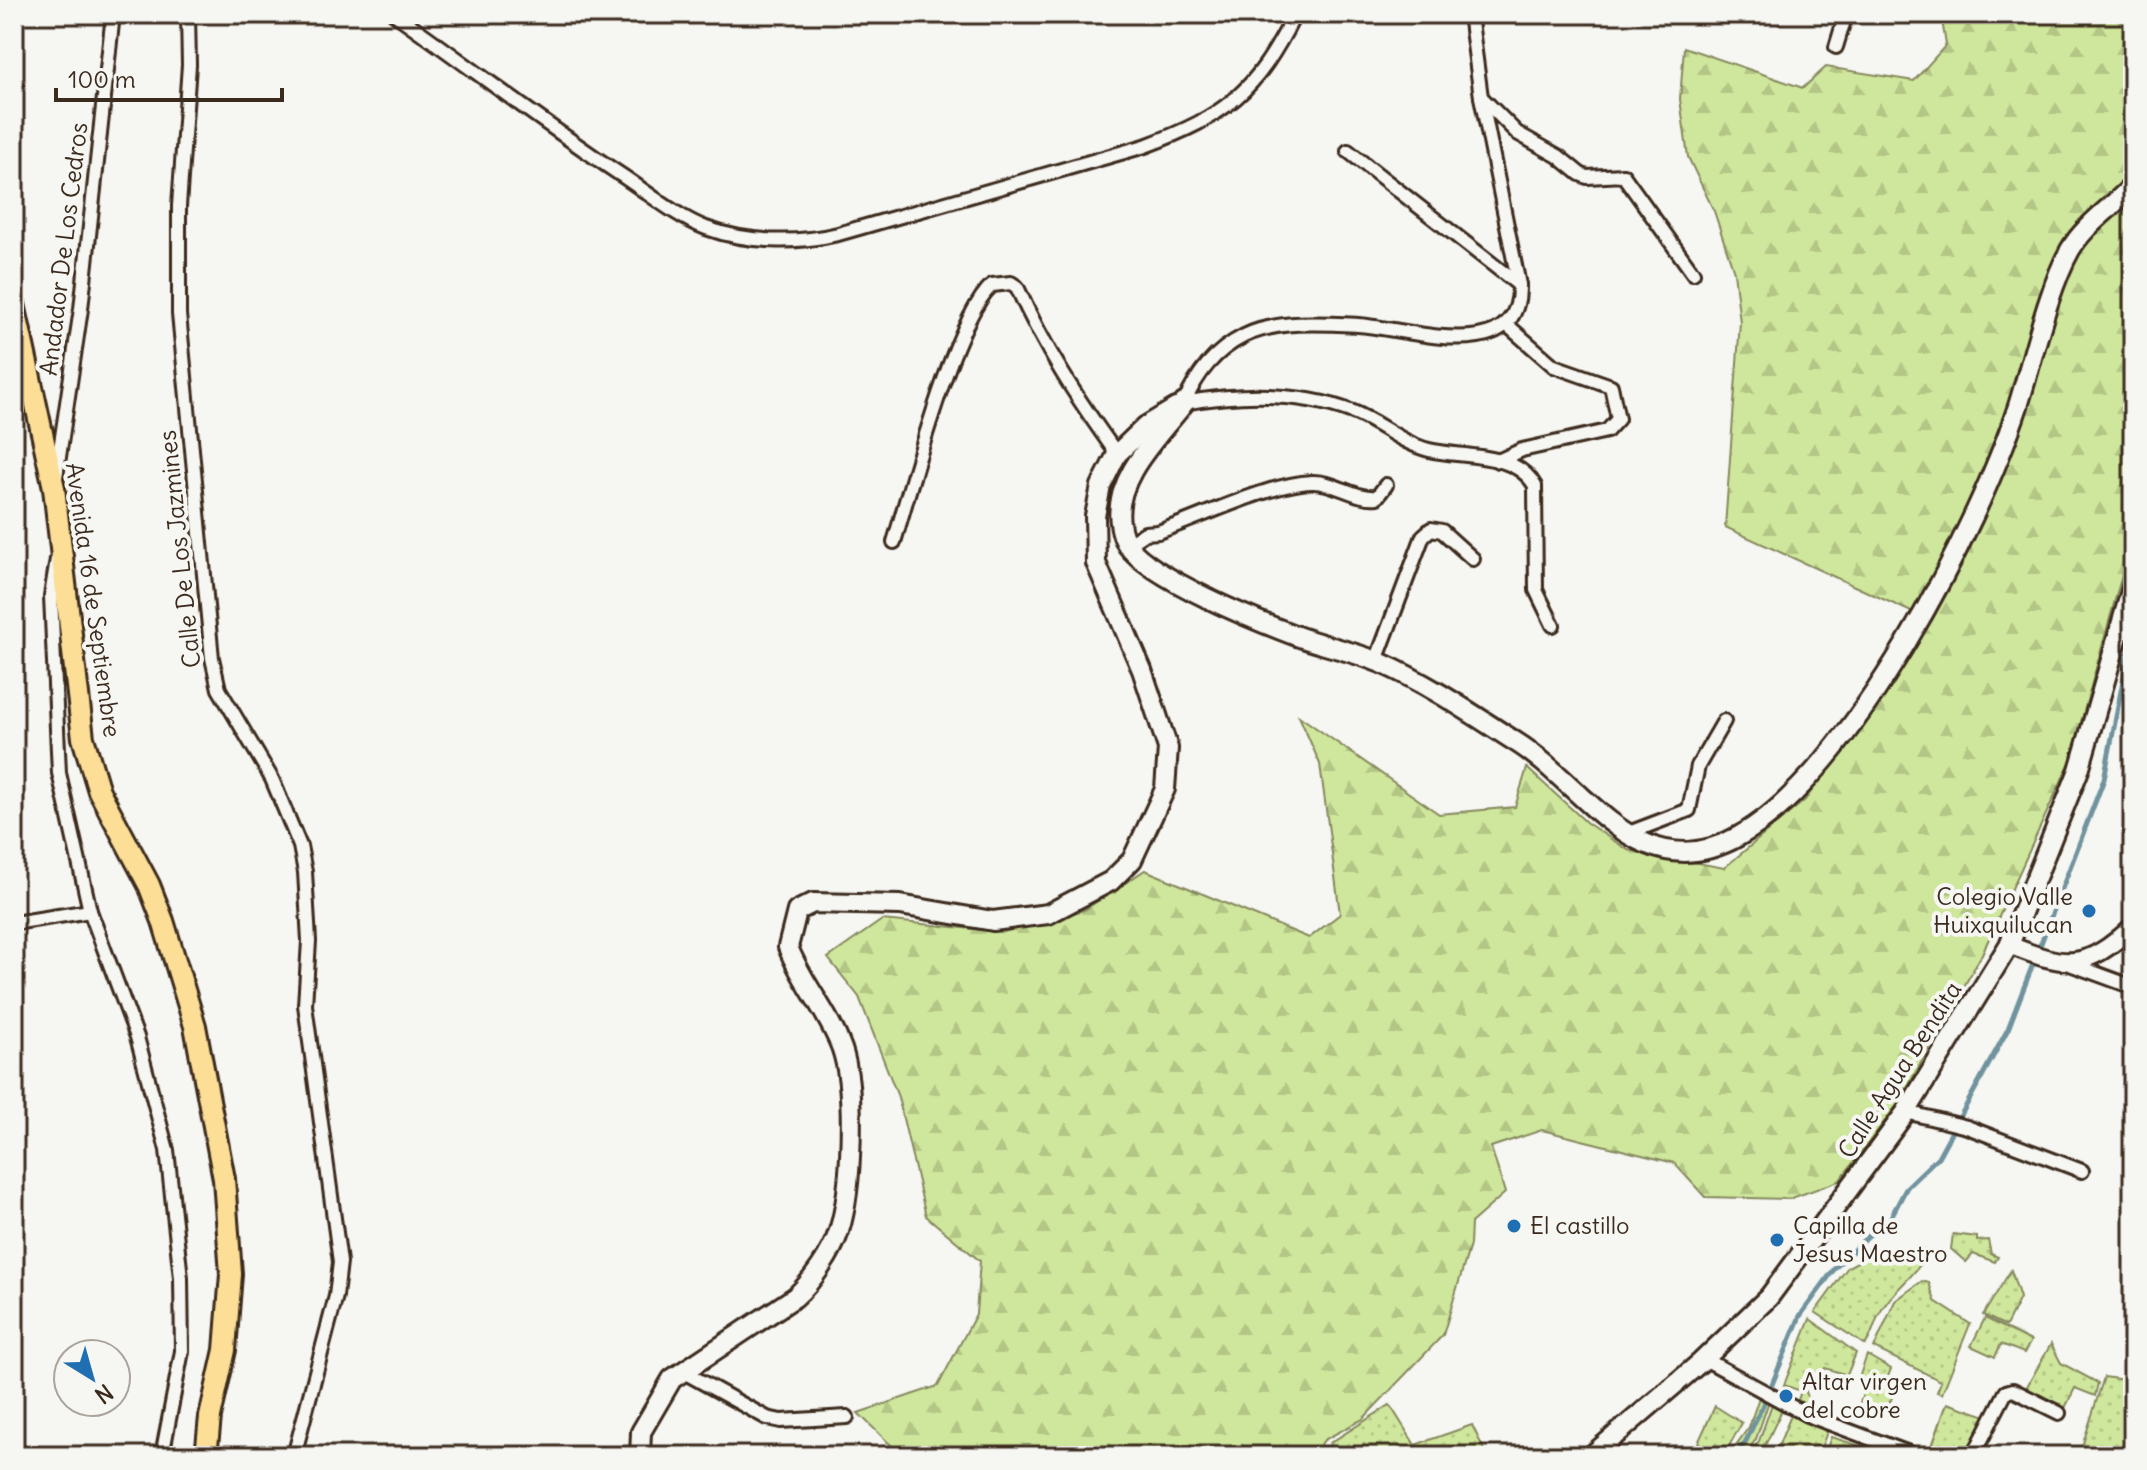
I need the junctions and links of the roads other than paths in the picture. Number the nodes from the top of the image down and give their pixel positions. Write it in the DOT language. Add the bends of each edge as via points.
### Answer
graph roads {
  1 [pos="113,14"];
  2 [pos="188,14"];
  3 [pos="395,14"];
  4 [pos="1295,14"];
  5 [pos="1470,14"];
  6 [pos="1846,14"];
  7 [pos="1836,47"];
  8 [pos="1481,97"];
  9 [pos="1348,151"];
  10 [pos="2133,185"];
  11 [pos="1693,273"];
  12 [pos="1519,285"];
  13 [pos="14,304"];
  14 [pos="1506,324"];
  15 [pos="1184,403"];
  16 [pos="1117,454"];
  17 [pos="1498,461"];
  18 [pos="1386,485"];
  19 [pos="54,488"];
  20 [pos="894,542"];
  21 [pos="61,545"];
  22 [pos="1127,545"];
  23 [pos="1473,559"];
  24 [pos="2133,584"];
  25 [pos="1553,625"];
  26 [pos="1376,661"];
  27 [pos="1724,721"];
  28 [pos="1623,835"];
  29 [pos="90,911"];
  30 [pos="14,923"];
  31 [pos="2133,926"];
  32 [pos="2009,945"];
  33 [pos="2070,964"];
  34 [pos="2133,987"];
  35 [pos="1906,1112"];
  36 [pos="2082,1171"];
  37 [pos="1712,1363"];
  38 [pos="682,1371"];
  39 [pos="2059,1413"];
  40 [pos="847,1417"];
  41 [pos="162,1456"];
  42 [pos="206,1456"];
  43 [pos="294,1456"];
  44 [pos="640,1456"];
  45 [pos="1591,1456"];
  46 [pos="1917,1456"];
  47 [pos="1931,1456"];
  48 [pos="1973,1456"];
  1 -- 19 [label="street, Andador De Los Cedros" via="81,309"];
  2 -- 43 [label="street, Calle De Los Jazmines" via="179,314 212,658 219,689 272,779 300,846 309,941 305,1005 340,1248 336,1296"];
  3 -- 4 [label="street" via="679,213 727,234 782,241 838,234 1190,129 1211,119 1264,71"];
  5 -- 8 [label="street"];
  6 -- 7 [label="street"];
  8 -- 11 [label="street" via="1524,139 1580,174 1623,175"];
  8 -- 12 [label="street"];
  9 -- 12 [label="street"];
  10 -- 28 [label="main road" via="2070,249 2003,445 1950,561 1916,627 1812,776 1751,830 1712,849 1660,849"];
  12 -- 14 [label="street" via="1518,306"];
  13 -- 19 [label="main road, Avenida 16 de Septiembre"];
  14 -- 15 [label="street" via="1483,337 1461,338 1359,325 1275,326 1221,350 1196,377"];
  14 -- 17 [label="street" via="1554,366 1607,383 1614,391 1618,419 1607,431 1522,450"];
  15 -- 16 [label="main road" via="1146,426"];
  15 -- 17 [label="street" via="1224,396 1319,401 1427,449"];
  15 -- 22 [label="main road" via="1120,495 1119,519"];
  16 -- 20 [label="street" via="1040,339 1017,287 992,285 974,309 952,359"];
  16 -- 38 [label="main road" via="1101,486 1095,516 1096,563 1142,670 1168,748 1165,789 1147,833 1132,860 1111,881 1048,914 993,921 900,905 813,903 797,911 788,947 842,1050 847,1076 851,1141 839,1231 795,1297"];
  17 -- 25 [label="street" via="1530,477 1535,486 1536,590"];
  18 -- 22 [label="street" via="1370,498 1315,482 1290,484 1145,533"];
  19 -- 21 [label="main road, Avenida 16 de Septiembre"];
  21 -- 29 [label="street" via="51,596 59,773"];
  21 -- 42 [label="main road, Avenida 16 de Septiembre" via="83,738 99,791 163,921 195,1026 224,1179 231,1274 225,1350"];
  22 -- 26 [label="main road" via="1189,588 1296,636"];
  23 -- 26 [label="street" via="1442,531 1431,529 1423,536"];
  24 -- 32 [label="main road, Calle Agua Bendita" via="2079,770"];
  26 -- 28 [label="main road" via="1450,699 1532,751"];
  27 -- 28 [label="street" via="1698,766 1689,810"];
  29 -- 30 [label="street"];
  29 -- 41 [label="street" via="137,1037 167,1150 181,1278 182,1351"];
  31 -- 33 [label="street" via="2103,950"];
  32 -- 33 [label="street"];
  32 -- 35 [label="main road, Calle Agua Bendita"];
  33 -- 34 [label="street"];
  35 -- 36 [label="street" via="1967,1127"];
  35 -- 45 [label="main road, Calle Agua Bendita" via="1769,1297"];
  37 -- 46 [label="street" via="1807,1415"];
  38 -- 40 [label="street" via="767,1418"];
  38 -- 44 [label="main road" via="641,1432"];
  39 -- 48 [label="street" via="2018,1392 2006,1392"];
  46 -- 47 [label="street"];
}
